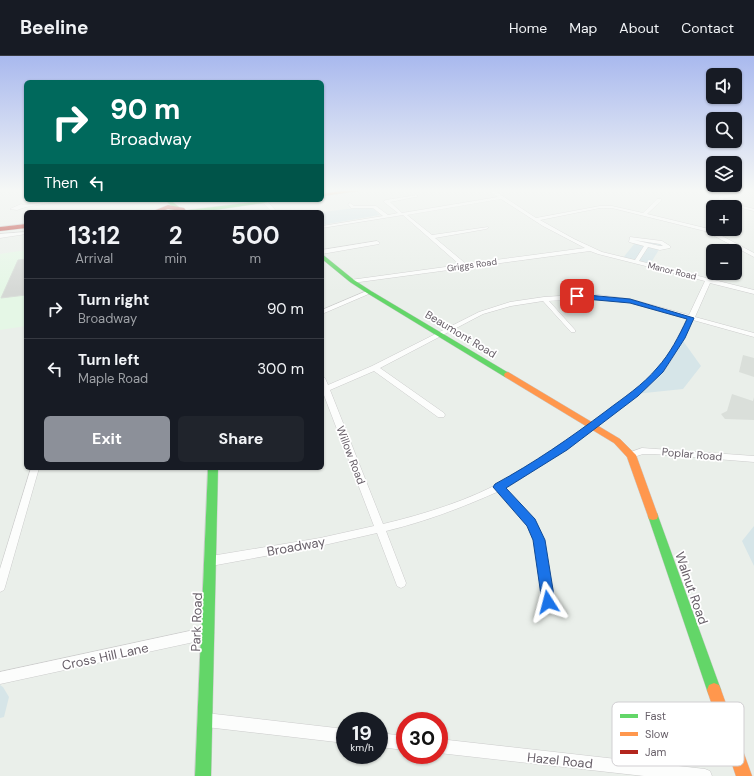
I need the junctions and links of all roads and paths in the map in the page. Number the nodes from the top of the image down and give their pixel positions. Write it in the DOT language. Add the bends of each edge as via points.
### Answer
graph roads {
  1 [pos="336,225"];
  2 [pos="415,225"];
  3 [pos="546,225"];
  4 [pos="684,225"];
  5 [pos="24,226"];
  6 [pos="324,227"];
  7 [pos="486,228"];
  8 [pos="0,229"];
  9 [pos="24,233"];
  10 [pos="0,236"];
  11 [pos="431,237"];
  12 [pos="377,243"];
  13 [pos="647,245"];
  14 [pos="592,249"];
  15 [pos="324,252"];
  16 [pos="754,255"];
  17 [pos="324,258"];
  18 [pos="636,262"];
  19 [pos="465,266"];
  20 [pos="352,281"];
  21 [pos="708,281"];
  22 [pos="369,292"];
  23 [pos="754,292"];
  24 [pos="544,299"];
  25 [pos="324,310"];
  26 [pos="691,318"];
  27 [pos="573,330"];
  28 [pos="440,335"];
  29 [pos="754,335"];
  30 [pos="375,368"];
  31 [pos="324,386"];
  32 [pos="325,389"];
  33 [pos="441,415"];
  34 [pos="591,426"];
  35 [pos="631,455"];
  36 [pos="754,459"];
  37 [pos="34,470"];
  38 [pos="213,470"];
  39 [pos="498,487"];
  40 [pos="380,530"];
  41 [pos="211,560"];
  42 [pos="401,583"];
  43 [pos="0,587"];
  44 [pos="548,602"];
  45 [pos="209,633"];
  46 [pos="0,678"];
  47 [pos="718,702"];
  48 [pos="206,720"];
  49 [pos="336,735"];
  50 [pos="448,747"];
  51 [pos="612,766"];
  52 [pos="616,766"];
  53 [pos="740,766"];
  54 [pos="203,776"];
  55 [pos="705,776"];
  56 [pos="744,776"];
  1 -- 6 [label="street"];
  2 -- 11 [label="street"];
  3 -- 14 [label="street, Manor Road"];
  4 -- 16 [label="street" via="707,230"];
  5 -- 8 [label="street"];
  7 -- 11 [label="street"];
  9 -- 10 [label="street"];
  11 -- 19 [label="street"];
  12 -- 15 [label="street"];
  13 -- 13 [label="street, Manor Road" via="630,239 638,238 668,247 664,249"];
  13 -- 18 [label="street, Manor Road"];
  14 -- 18 [label="street, Manor Road"];
  14 -- 19 [label="street, Griggs Road"];
  17 -- 20 [label="street, Beaumont Road"];
  18 -- 21 [label="street, Manor Road"];
  19 -- 20 [label="street, Griggs Road"];
  20 -- 22 [label="street, Beaumont Road"];
  21 -- 23 [label="street, Manor Road"];
  21 -- 26 [label="street, Broadway"];
  22 -- 25 [label="street"];
  22 -- 28 [label="street, Beaumont Road"];
  24 -- 26 [label="street" via="577,296 607,298 644,304"];
  24 -- 27 [label="street"];
  24 -- 28 [label="street" via="489,310"];
  26 -- 29 [label="street"];
  26 -- 34 [label="street, Broadway" via="679,343 660,370 634,394"];
  28 -- 30 [label="street"];
  28 -- 34 [label="street, Beaumont Road"];
  30 -- 32 [label="street"];
  30 -- 33 [label="street"];
  31 -- 32 [label="street, Willow Road"];
  32 -- 40 [label="street, Willow Road"];
  34 -- 35 [label="street, Walnut Road" via="617,441"];
  34 -- 39 [label="street, Broadway" via="546,459"];
  35 -- 36 [label="street, Poplar Road" via="642,451 654,451"];
  35 -- 47 [label="street, Walnut Road"];
  37 -- 43 [label="street"];
  38 -- 41 [label="street, Park Road"];
  39 -- 40 [label="street, Broadway" via="471,499"];
  39 -- 44 [label="street" via="531,523 539,540"];
  40 -- 41 [label="street, Broadway"];
  40 -- 42 [label="street"];
  41 -- 45 [label="street, Park Road"];
  45 -- 46 [label="street, Cross Hill Lane"];
  45 -- 48 [label="street, Park Road"];
  48 -- 49 [label="street"];
  48 -- 54 [label="street, Park Road"];
  50 -- 51 [label="street, Hazel Road"];
  52 -- 55 [label="street, Hazel Road"];
  53 -- 56 [label="street, Walnut Road"];
}
